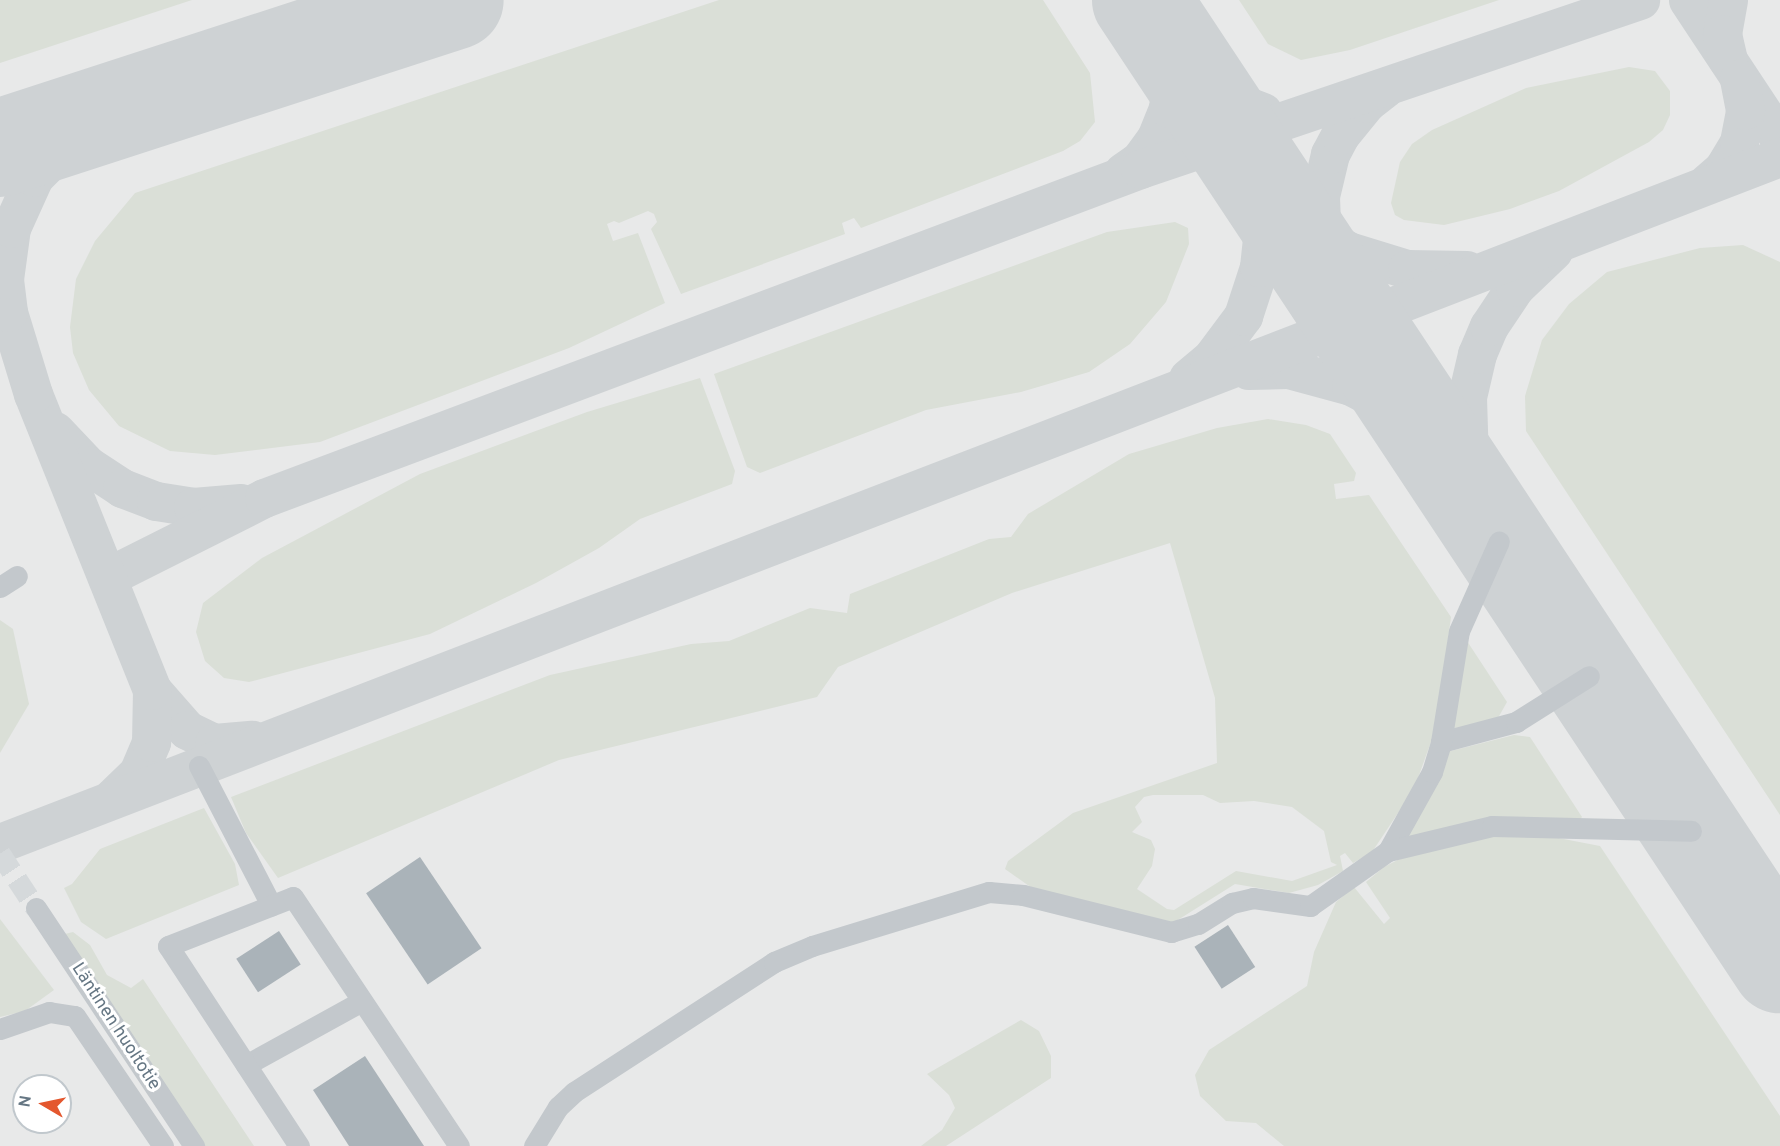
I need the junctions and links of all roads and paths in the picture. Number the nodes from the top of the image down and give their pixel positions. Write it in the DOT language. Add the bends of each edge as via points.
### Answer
graph roads {
  1 [pos="1499,541"];
  2 [pos="1589,676"];
  3 [pos="1441,742"];
  4 [pos="199,766"];
  5 [pos="1691,831"];
  6 [pos="1388,851"];
  7 [pos="271,905"];
  8 [pos="36,908"];
  9 [pos="362,1001"];
  10 [pos="0,1029"];
  11 [pos="246,1065"];
  12 [pos="163,1146"];
  13 [pos="194,1146"];
  14 [pos="299,1146"];
  15 [pos="459,1146"];
  16 [pos="534,1146"];
  1 -- 3 [label="lane" via="1459,631"];
  2 -- 3 [label="lane" via="1516,722"];
  3 -- 6 [label="lane" via="1432,772"];
  4 -- 7 [label="lane"];
  5 -- 6 [label="lane" via="1492,826"];
  6 -- 16 [label="lane" via="1310,906 1252,898 1232,903 1183,930 1146,928 1023,895 989,892 812,946 765,968 574,1092 558,1107"];
  7 -- 9 [label="lane" via="293,897"];
  7 -- 11 [label="lane" via="168,945"];
  8 -- 13 [label="lane, Läntinen huoltotie"];
  9 -- 11 [label="lane"];
  9 -- 15 [label="lane"];
  10 -- 12 [label="lane" via="49,1012 75,1016"];
  11 -- 14 [label="lane"];
}
